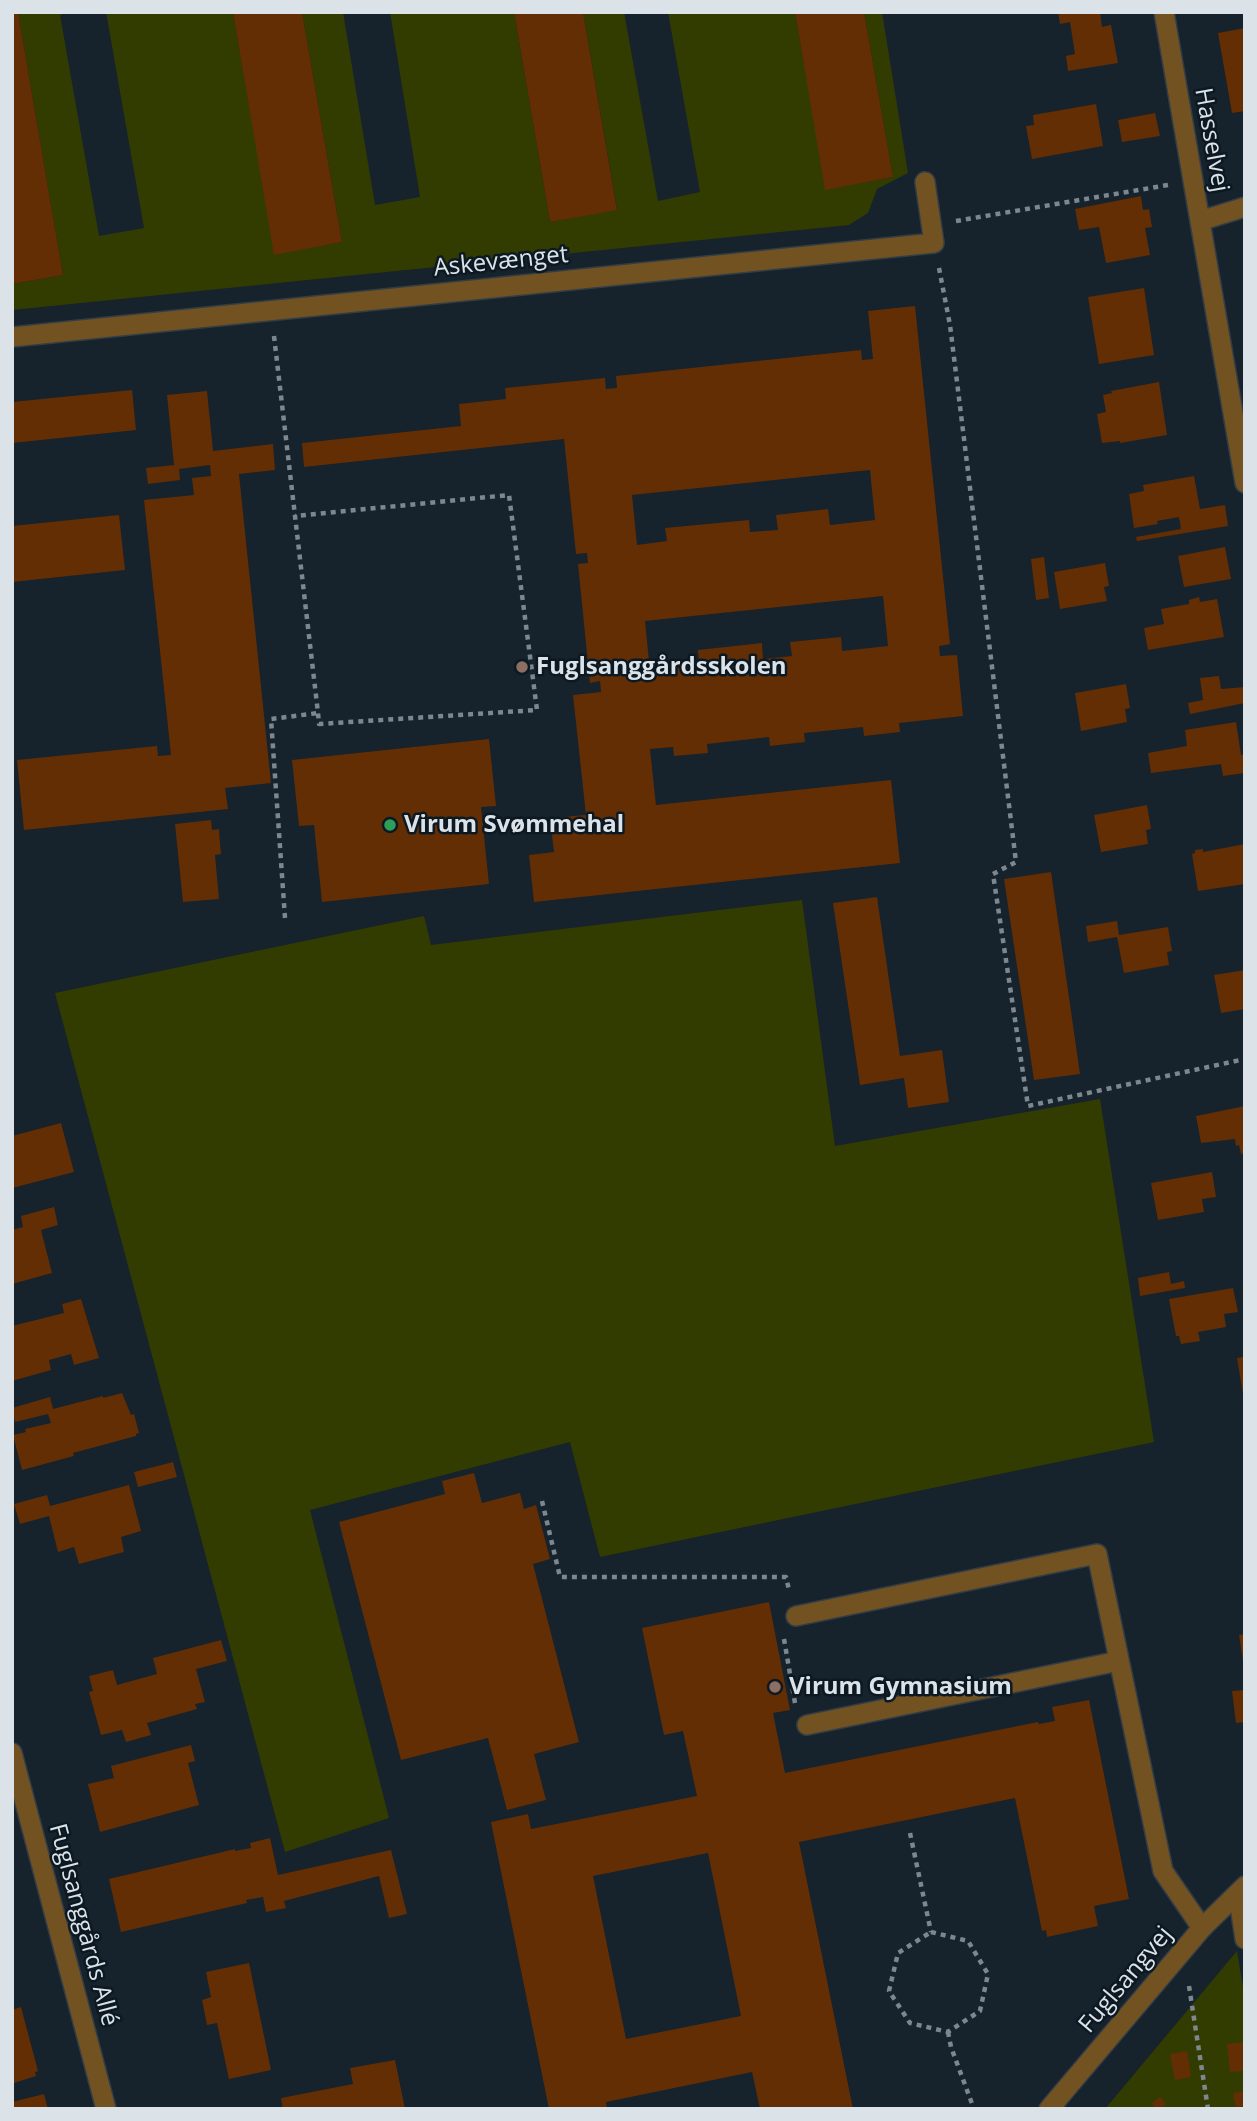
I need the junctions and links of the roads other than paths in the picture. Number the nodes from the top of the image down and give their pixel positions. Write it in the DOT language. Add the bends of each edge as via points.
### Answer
graph roads {
  1 [pos="1164,12"];
  2 [pos="925,182"];
  3 [pos="1245,207"];
  4 [pos="1200,221"];
  5 [pos="12,337"];
  6 [pos="1245,483"];
  7 [pos="796,1616"];
  8 [pos="1119,1661"];
  9 [pos="807,1724"];
  10 [pos="12,1753"];
  11 [pos="1241,1889"];
  12 [pos="1202,1928"];
  13 [pos="1245,1939"];
  14 [pos="106,2109"];
  15 [pos="1049,2109"];
  1 -- 4 [label="street, Hasselvej"];
  2 -- 5 [label="street, Askevænget" via="932,234"];
  3 -- 4 [label="street"];
  4 -- 6 [label="street, Hasselvej"];
  7 -- 8 [label="street" via="1097,1554"];
  8 -- 9 [label="street"];
  8 -- 12 [label="street" via="1163,1871"];
  10 -- 14 [label="street, Fuglsanggårds Allé"];
  11 -- 12 [label="street, Fuglsangvej"];
  11 -- 13 [label="street"];
  12 -- 15 [label="street, Fuglsangvej"];
}
